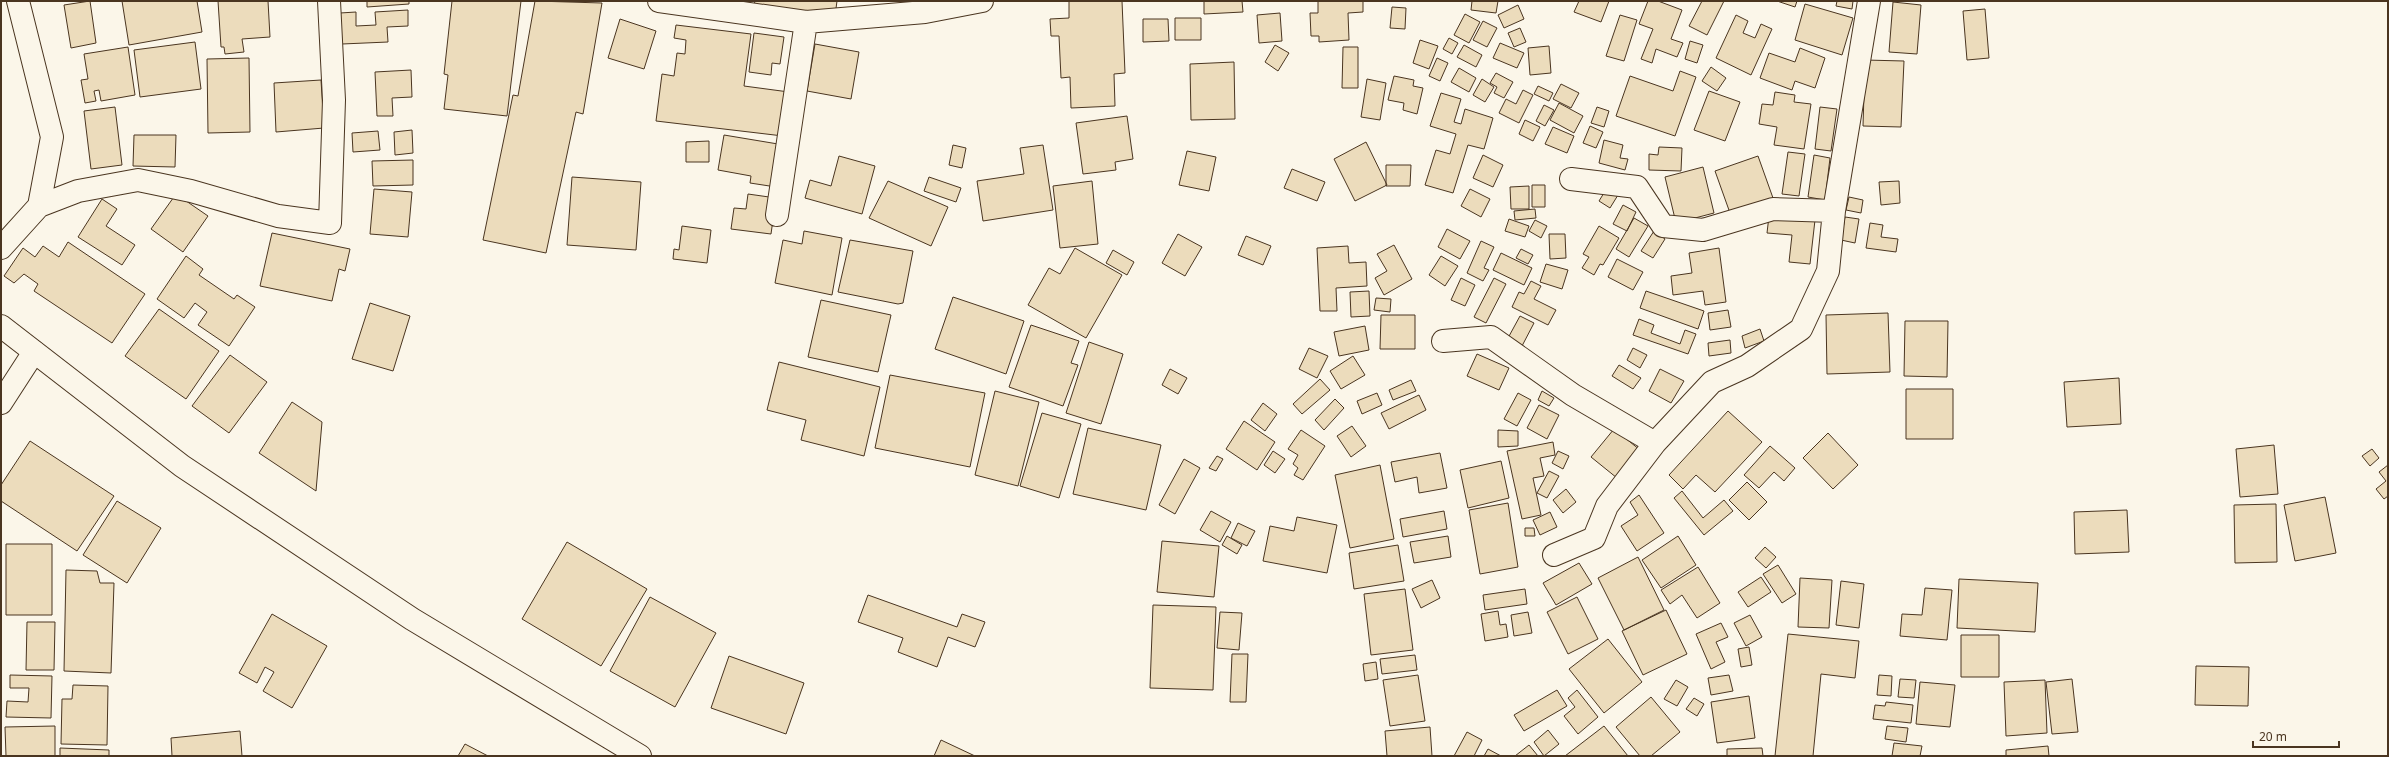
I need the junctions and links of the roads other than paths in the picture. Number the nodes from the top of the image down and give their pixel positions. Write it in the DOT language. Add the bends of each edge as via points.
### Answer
graph roads {
  1 [pos="329,1"];
  2 [pos="659,1"];
  3 [pos="982,1"];
  4 [pos="1868,1"];
  5 [pos="22,2"];
  6 [pos="806,22"];
  7 [pos="1571,179"];
  8 [pos="39,206"];
  9 [pos="1834,211"];
  10 [pos="777,215"];
  11 [pos="1,248"];
  12 [pos="1,326"];
  13 [pos="1442,341"];
  14 [pos="34,352"];
  15 [pos="1,403"];
  16 [pos="1655,443"];
  17 [pos="1554,555"];
  18 [pos="640,756"];
  1 -- 8 [label="main road" via="334,100 330,223 278,216 190,191 138,180 78,191"];
  2 -- 6 [label="main road"];
  3 -- 6 [label="main road" via="925,12"];
  4 -- 9 [label="main road"];
  5 -- 8 [label="main road" via="52,137"];
  6 -- 10 [label="main road"];
  7 -- 9 [label="main road" via="1637,187 1663,226 1703,230 1773,209"];
  8 -- 11 [label="main road"];
  9 -- 16 [label="main road" via="1828,271 1801,329 1747,366 1712,382"];
  12 -- 14 [label="main road"];
  13 -- 16 [label="main road" via="1491,337 1573,395"];
  14 -- 15 [label="main road"];
  14 -- 18 [label="main road" via="182,466 405,615"];
  16 -- 17 [label="main road" via="1607,506 1594,538"];
}
